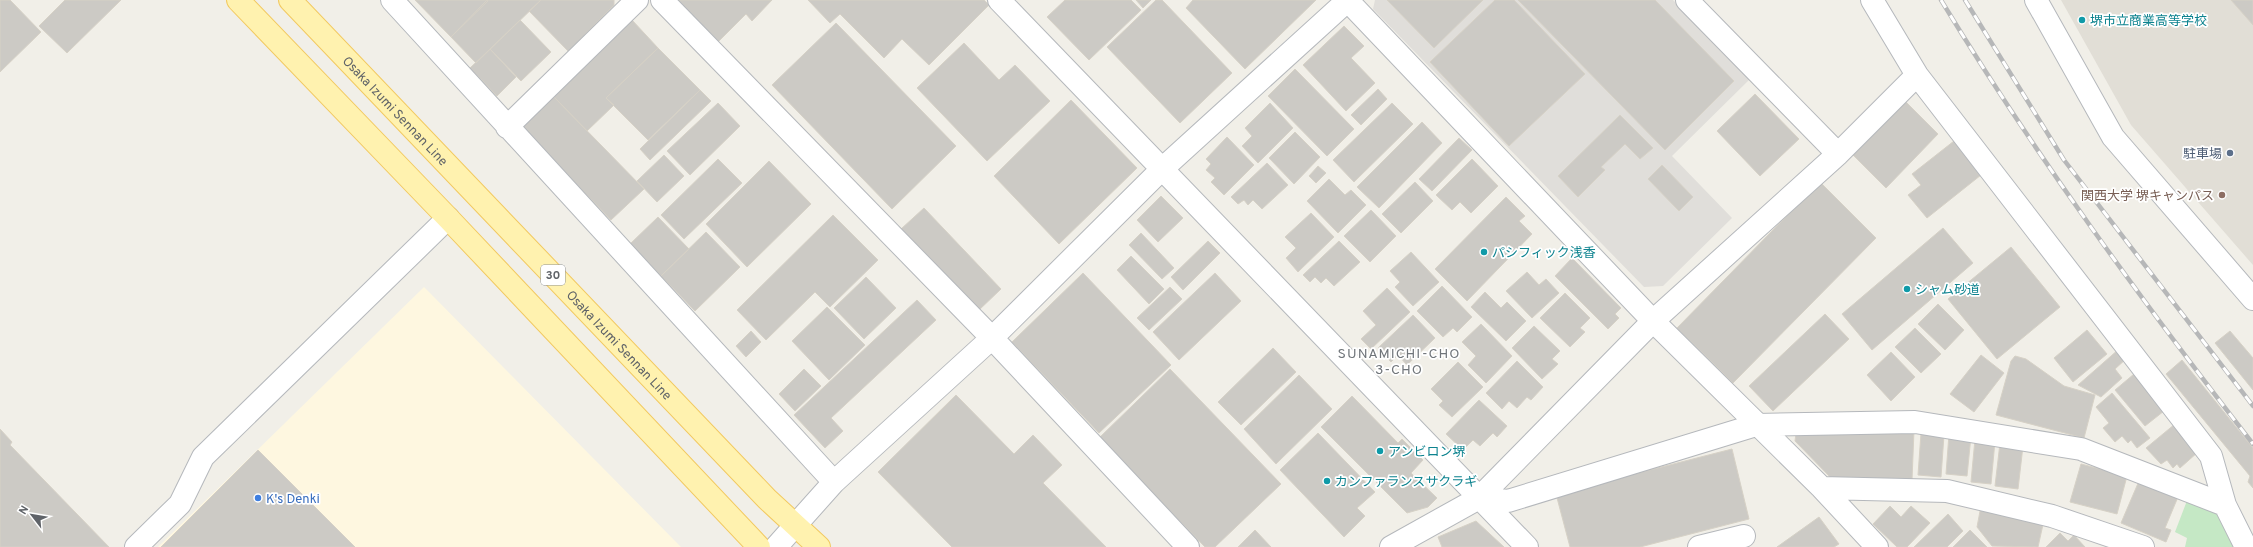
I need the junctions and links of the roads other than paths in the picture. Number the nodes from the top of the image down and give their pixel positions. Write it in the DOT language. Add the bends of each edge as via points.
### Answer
graph roads {
  1 [pos="238,0"];
  2 [pos="290,0"];
  3 [pos="392,0"];
  4 [pos="637,0"];
  5 [pos="662,0"];
  6 [pos="999,0"];
  7 [pos="1347,0"];
  8 [pos="1687,0"];
  9 [pos="1872,0"];
  10 [pos="2036,0"];
  11 [pos="1917,75"];
  12 [pos="507,127"];
  13 [pos="1838,154"];
  14 [pos="1161,170"];
  15 [pos="448,218"];
  16 [pos="2253,299"];
  17 [pos="1653,321"];
  18 [pos="992,338"];
  19 [pos="1756,425"];
  20 [pos="834,482"];
  21 [pos="1822,488"];
  22 [pos="1479,498"];
  23 [pos="2225,505"];
  24 [pos="795,524"];
  25 [pos="1744,536"];
  26 [pos="136,547"];
  27 [pos="759,547"];
  28 [pos="776,547"];
  29 [pos="820,547"];
  30 [pos="1188,547"];
  31 [pos="1391,547"];
  32 [pos="1527,547"];
  33 [pos="1699,547"];
  34 [pos="1877,547"];
  35 [pos="2143,547"];
  36 [pos="2246,547"];
  1 -- 15 [label="main road"];
  2 -- 24 [label="main road, Osaka Izumi Sennan Line / 30" via="762,493"];
  3 -- 12 [label="street"];
  4 -- 12 [label="street"];
  5 -- 18 [label="street"];
  6 -- 14 [label="street"];
  7 -- 14 [label="street"];
  7 -- 17 [label="street"];
  8 -- 13 [label="street"];
  9 -- 11 [label="street"];
  10 -- 16 [label="street" via="2113,137"];
  11 -- 13 [label="street"];
  11 -- 23 [label="street" via="2210,456"];
  12 -- 20 [label="street"];
  13 -- 17 [label="street"];
  14 -- 18 [label="street"];
  14 -- 22 [label="street"];
  15 -- 26 [label="street" via="203,457 180,504"];
  15 -- 27 [label="main road"];
  17 -- 19 [label="street"];
  17 -- 22 [label="street"];
  18 -- 20 [label="street"];
  18 -- 30 [label="street"];
  19 -- 21 [label="street"];
  19 -- 22 [label="street" via="1508,501"];
  19 -- 23 [label="street" via="1915,422 2081,450"];
  20 -- 24 [label="street"];
  21 -- 34 [label="street"];
  21 -- 35 [label="street" via="1946,490 2052,516"];
  22 -- 31 [label="street"];
  22 -- 32 [label="street"];
  23 -- 36 [label="street"];
  24 -- 28 [label="street"];
  24 -- 29 [label="main road, Osaka Izumi Sennan Line / 30"];
  25 -- 33 [label="street"];
}
